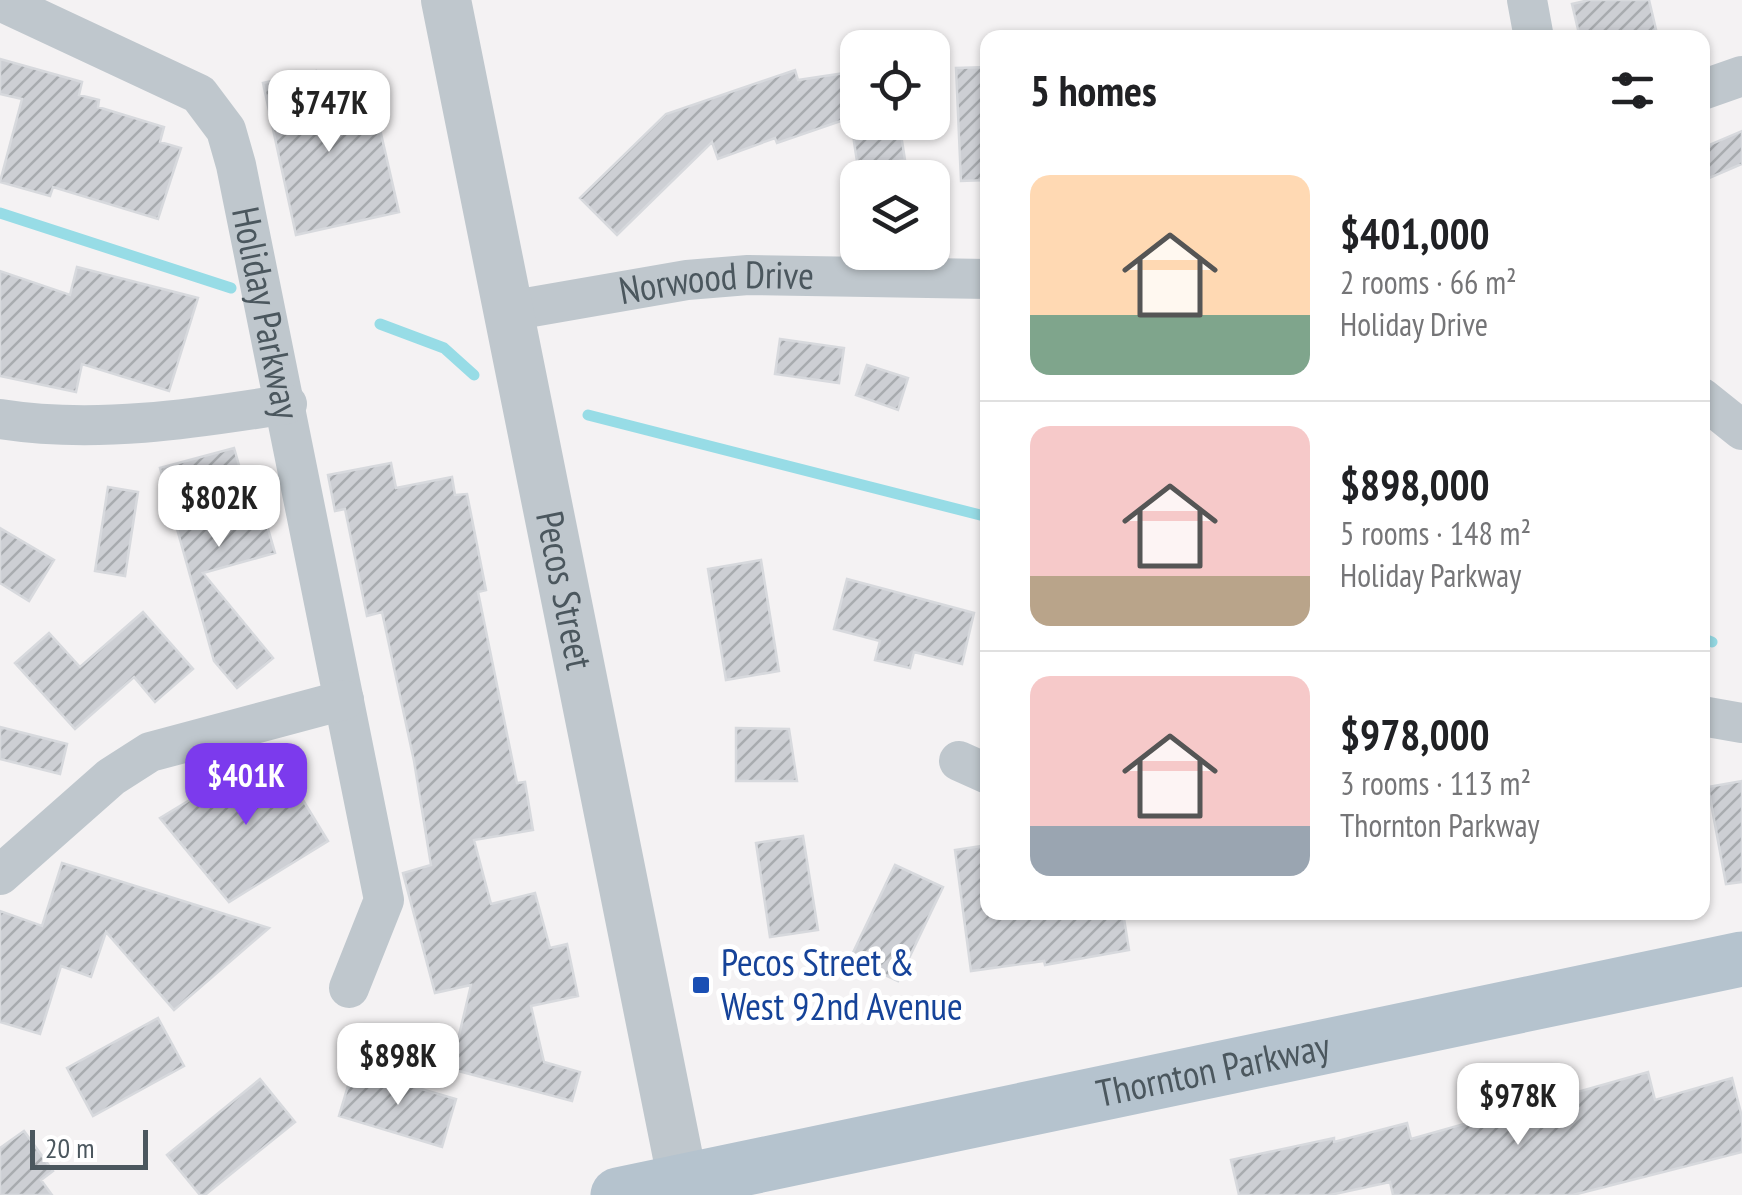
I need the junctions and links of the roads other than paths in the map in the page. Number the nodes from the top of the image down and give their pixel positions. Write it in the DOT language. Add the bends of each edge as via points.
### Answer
graph roads {
  1 [pos="446,0"];
  2 [pos="1526,0"];
  3 [pos="16,4"];
  4 [pos="1532,30"];
  5 [pos="1742,76"];
  6 [pos="1710,87"];
  7 [pos="980,279"];
  8 [pos="509,311"];
  9 [pos="286,404"];
  10 [pos="1710,404"];
  11 [pos="0,419"];
  12 [pos="1742,430"];
  13 [pos="344,700"];
  14 [pos="1710,717"];
  15 [pos="1742,723"];
  16 [pos="0,875"];
  17 [pos="1742,958"];
  18 [pos="348,988"];
  19 [pos="682,1182"];
  20 [pos="618,1195"];
  1 -- 8 [label="street, Pecos Street"];
  2 -- 4 [label="street"];
  3 -- 9 [label="street, Holiday Parkway" via="210,105 236,165"];
  5 -- 6 [label="street"];
  7 -- 8 [label="street, Norwood Drive" via="748,275"];
  8 -- 19 [label="street, Pecos Street"];
  9 -- 11 [label="street" via="114,424"];
  9 -- 13 [label="street, Holiday Parkway"];
  10 -- 12 [label="street"];
  13 -- 16 [label="street" via="150,752 111,777"];
  13 -- 18 [label="street, Holiday Parkway" via="384,900"];
  14 -- 15 [label="street"];
  17 -- 19 [label="main road, Thornton Parkway"];
  19 -- 20 [label="main road, Thornton Parkway"];
}
